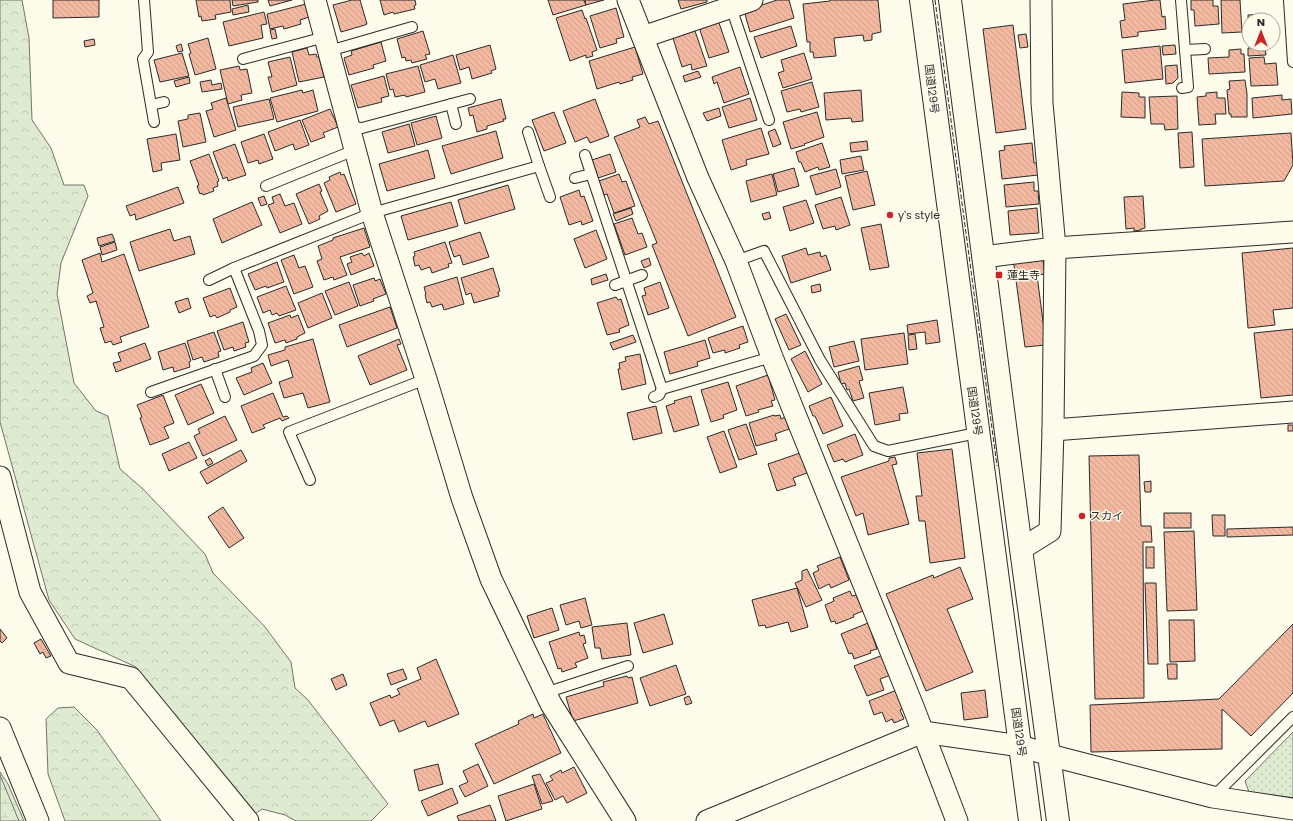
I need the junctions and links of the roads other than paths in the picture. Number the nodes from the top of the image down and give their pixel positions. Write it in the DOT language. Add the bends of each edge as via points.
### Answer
graph roads {
  1 [pos="144,0"];
  2 [pos="315,0"];
  3 [pos="628,0"];
  4 [pos="752,0"];
  5 [pos="921,0"];
  6 [pos="950,0"];
  7 [pos="1041,0"];
  8 [pos="1181,0"];
  9 [pos="1288,0"];
  10 [pos="732,7"];
  11 [pos="412,27"];
  12 [pos="643,37"];
  13 [pos="327,44"];
  14 [pos="1205,48"];
  15 [pos="1185,50"];
  16 [pos="243,58"];
  17 [pos="1293,62"];
  18 [pos="1182,88"];
  19 [pos="470,99"];
  20 [pos="164,102"];
  21 [pos="451,104"];
  22 [pos="151,105"];
  23 [pos="769,120"];
  24 [pos="154,122"];
  25 [pos="456,124"];
  26 [pos="349,127"];
  27 [pos="528,132"];
  28 [pos="356,152"];
  29 [pos="585,155"];
  30 [pos="539,166"];
  31 [pos="591,174"];
  32 [pos="575,178"];
  33 [pos="266,186"];
  34 [pos="550,197"];
  35 [pos="372,214"];
  36 [pos="1293,232"];
  37 [pos="1055,248"];
  38 [pos="983,257"];
  39 [pos="736,261"];
  40 [pos="234,268"];
  41 [pos="642,275"];
  42 [pos="209,280"];
  43 [pos="626,280"];
  44 [pos="615,285"];
  45 [pos="772,356"];
  46 [pos="215,369"];
  47 [pos="426,379"];
  48 [pos="662,389"];
  49 [pos="151,392"];
  50 [pos="225,396"];
  51 [pos="654,396"];
  52 [pos="1293,412"];
  53 [pos="1054,430"];
  54 [pos="977,433"];
  55 [pos="0,477"];
  56 [pos="310,480"];
  57 [pos="1021,549"];
  58 [pos="628,666"];
  59 [pos="545,693"];
  60 [pos="1293,717"];
  61 [pos="0,728"];
  62 [pos="923,732"];
  63 [pos="1021,746"];
  64 [pos="1049,755"];
  65 [pos="1213,797"];
  66 [pos="1293,809"];
  67 [pos="38,821"];
  68 [pos="248,821"];
  69 [pos="625,821"];
  70 [pos="707,821"];
  71 [pos="957,821"];
  72 [pos="1030,821"];
  73 [pos="1058,821"];
  1 -- 22 [label="lane" via="148,52 143,58"];
  2 -- 13 [label="street"];
  3 -- 12 [label="street"];
  4 -- 10 [label="street"];
  5 -- 54 [label="highway, 国道129号"];
  6 -- 38 [label="highway"];
  7 -- 37 [label="street" via="1042,103"];
  8 -- 15 [label="lane"];
  9 -- 17 [label="lane"];
  10 -- 12 [label="street"];
  10 -- 23 [label="lane"];
  11 -- 13 [label="lane"];
  12 -- 39 [label="street" via="698,178"];
  13 -- 16 [label="lane"];
  13 -- 26 [label="street"];
  14 -- 15 [label="lane"];
  15 -- 18 [label="lane" via="1188,87"];
  19 -- 21 [label="lane"];
  20 -- 22 [label="lane"];
  21 -- 25 [label="lane"];
  21 -- 26 [label="lane" via="362,128"];
  22 -- 24 [label="lane"];
  26 -- 28 [label="street"];
  27 -- 30 [label="lane"];
  28 -- 33 [label="lane" via="345,154"];
  28 -- 35 [label="street"];
  29 -- 31 [label="lane"];
  30 -- 34 [label="lane"];
  30 -- 35 [label="lane"];
  31 -- 32 [label="lane"];
  31 -- 43 [label="lane"];
  35 -- 40 [label="lane"];
  35 -- 47 [label="street"];
  36 -- 37 [label="street"];
  37 -- 38 [label="street"];
  37 -- 53 [label="street"];
  38 -- 57 [label="highway"];
  39 -- 45 [label="street"];
  39 -- 54 [label="lane" via="764,251 820,360 874,446 888,452"];
  40 -- 42 [label="lane"];
  40 -- 46 [label="lane" via="262,345 254,356"];
  41 -- 43 [label="lane"];
  43 -- 44 [label="lane"];
  43 -- 48 [label="lane"];
  45 -- 48 [label="lane"];
  45 -- 62 [label="street"];
  46 -- 49 [label="lane"];
  46 -- 50 [label="lane"];
  47 -- 56 [label="lane" via="289,432"];
  47 -- 59 [label="street" via="462,498 491,579"];
  48 -- 51 [label="lane" via="659,395"];
  52 -- 53 [label="street"];
  53 -- 57 [label="street" via="1050,531"];
  54 -- 63 [label="highway, 国道129号"];
  55 -- 68 [label="street" via="30,592 68,663 131,678"];
  57 -- 64 [label="highway"];
  58 -- 59 [label="lane"];
  59 -- 69 [label="street"];
  60 -- 65 [label="lane"];
  61 -- 67 [label="street"];
  62 -- 63 [label="street"];
  62 -- 70 [label="street"];
  62 -- 71 [label="street"];
  63 -- 64 [label="street"];
  63 -- 72 [label="highway, 国道129号"];
  64 -- 65 [label="street"];
  64 -- 73 [label="highway"];
  65 -- 66 [label="street"];
}
